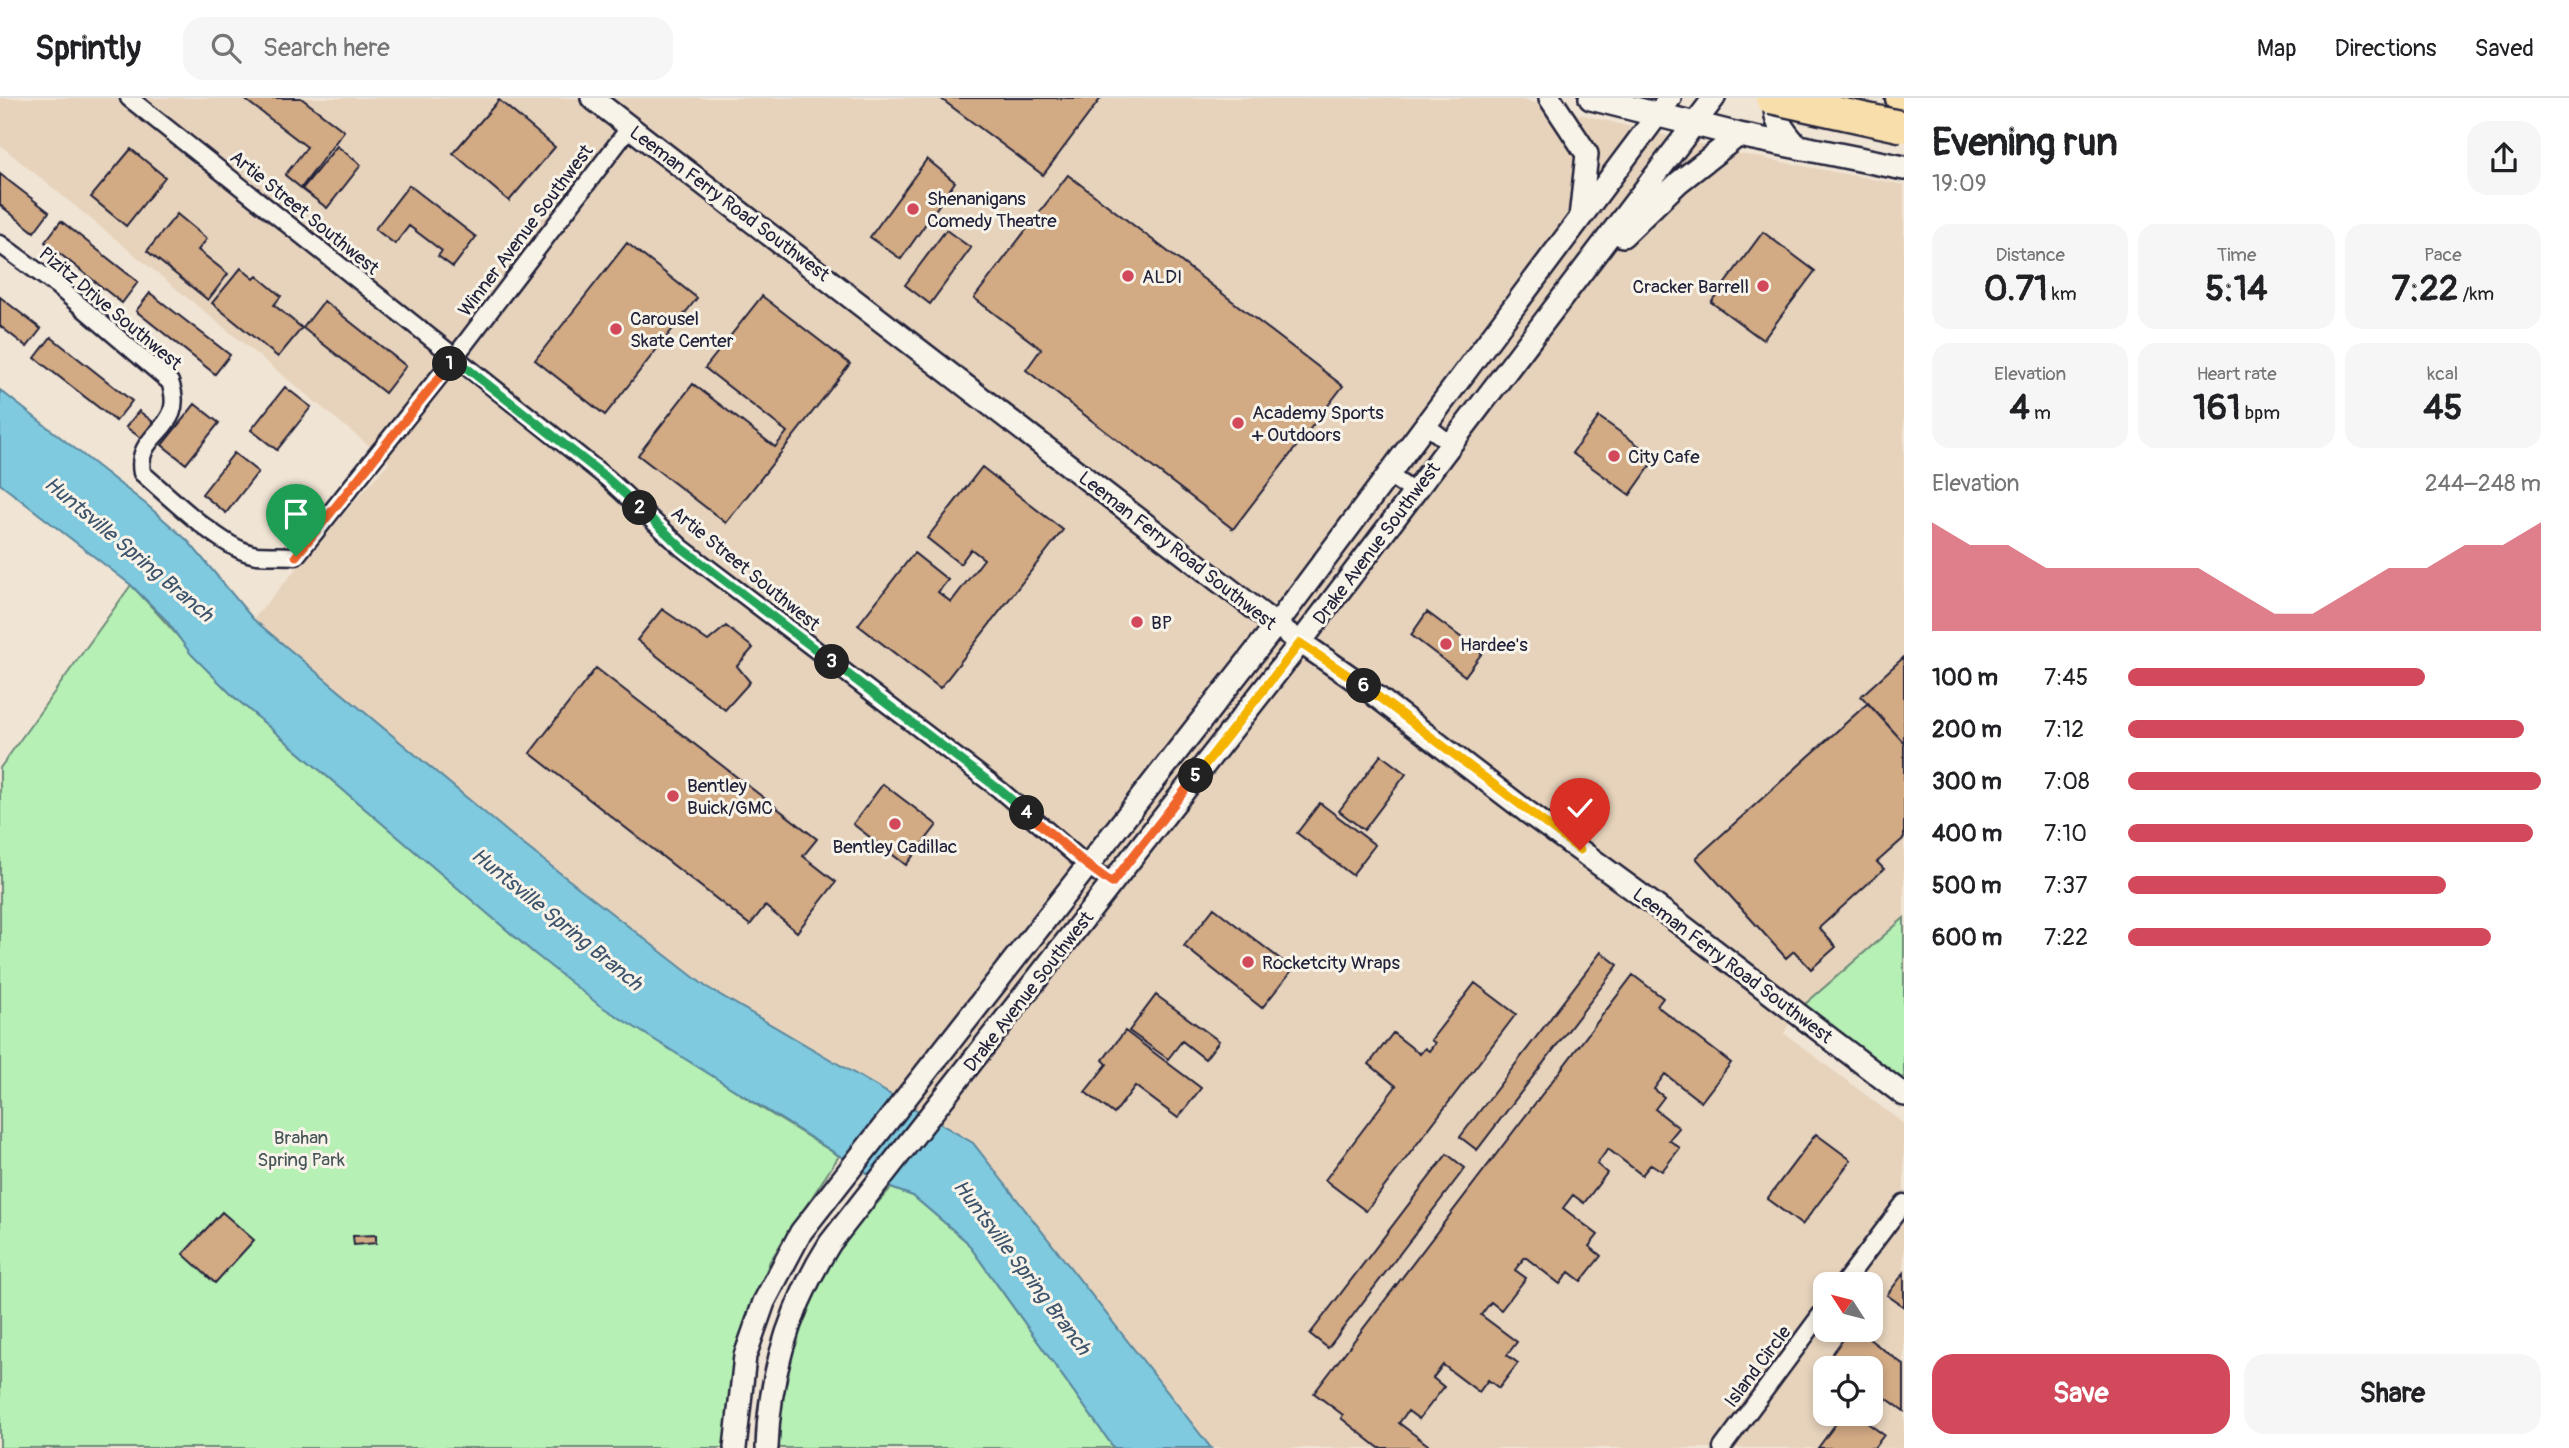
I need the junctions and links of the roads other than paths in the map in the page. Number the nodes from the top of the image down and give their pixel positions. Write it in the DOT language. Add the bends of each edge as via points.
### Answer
graph roads {
  1 [pos="129,98"];
  2 [pos="593,98"];
  3 [pos="1550,98"];
  4 [pos="1591,98"];
  5 [pos="1714,98"];
  6 [pos="1771,98"];
  7 [pos="1777,98"];
  8 [pos="1664,106"];
  9 [pos="1696,124"];
  10 [pos="630,127"];
  11 [pos="1904,127"];
  12 [pos="1739,135"];
  13 [pos="1796,146"];
  14 [pos="1904,168"];
  15 [pos="1579,220"];
  16 [pos="0,243"];
  17 [pos="1571,286"];
  18 [pos="454,358"];
  19 [pos="1426,425"];
  20 [pos="1452,445"];
  21 [pos="1390,475"];
  22 [pos="1415,493"];
  23 [pos="296,556"];
  24 [pos="1276,625"];
  25 [pos="1300,643"];
  26 [pos="1087,865"];
  27 [pos="1112,883"];
  28 [pos="1904,1095"];
  29 [pos="1904,1203"];
  30 [pos="1852,1272"];
  31 [pos="1813,1325"];
  32 [pos="735,1448"];
  33 [pos="767,1448"];
  34 [pos="1722,1448"];
  1 -- 18 [label="street, Artie Street Southwest"];
  2 -- 10 [label="street, Leeman Ferry Road Southwest"];
  3 -- 15 [label="street" via="1587,154"];
  4 -- 8 [label="main road"];
  5 -- 9 [label="street, Drake Avenue Southwest"];
  6 -- 11 [label="highway, bridge"];
  7 -- 13 [label="main road" via="1776,119"];
  8 -- 9 [label="main road"];
  8 -- 15 [label="street, Drake Avenue Southwest"];
  9 -- 12 [label="main road"];
  9 -- 17 [label="street, Drake Avenue Southwest"];
  10 -- 18 [label="street, Winner Avenue Southwest"];
  10 -- 24 [label="street, Leeman Ferry Road Southwest"];
  12 -- 13 [label="main road"];
  12 -- 17 [label="street" via="1679,182"];
  13 -- 14 [label="main road"];
  15 -- 19 [label="street, Drake Avenue Southwest"];
  16 -- 23 [label="street, Pizitz Drive Southwest" via="170,382 176,397 173,414 144,449 142,473 240,549 256,555"];
  17 -- 20 [label="street, Drake Avenue Southwest"];
  18 -- 23 [label="street, Winner Avenue Southwest"];
  18 -- 26 [label="street, Artie Street Southwest" via="607,478 682,548 1000,790"];
  19 -- 20 [label="street"];
  19 -- 21 [label="street, Drake Avenue Southwest"];
  20 -- 22 [label="street, Drake Avenue Southwest"];
  21 -- 22 [label="street"];
  21 -- 24 [label="street, Drake Avenue Southwest"];
  22 -- 25 [label="street, Drake Avenue Southwest"];
  24 -- 25 [label="street, Leeman Ferry Road Southwest"];
  24 -- 26 [label="street, Drake Avenue Southwest"];
  25 -- 27 [label="street, Drake Avenue Southwest"];
  25 -- 28 [label="street, Leeman Ferry Road Southwest" via="1671,916"];
  26 -- 27 [label="street, Artie Street Southwest"];
  26 -- 32 [label="street, Drake Avenue Southwest" via="801,1232 764,1302 745,1356"];
  27 -- 33 [label="street, Drake Avenue Southwest" via="831,1243 799,1297 779,1355"];
  29 -- 30 [label="street"];
  31 -- 34 [label="street, Island Circle"];
}
